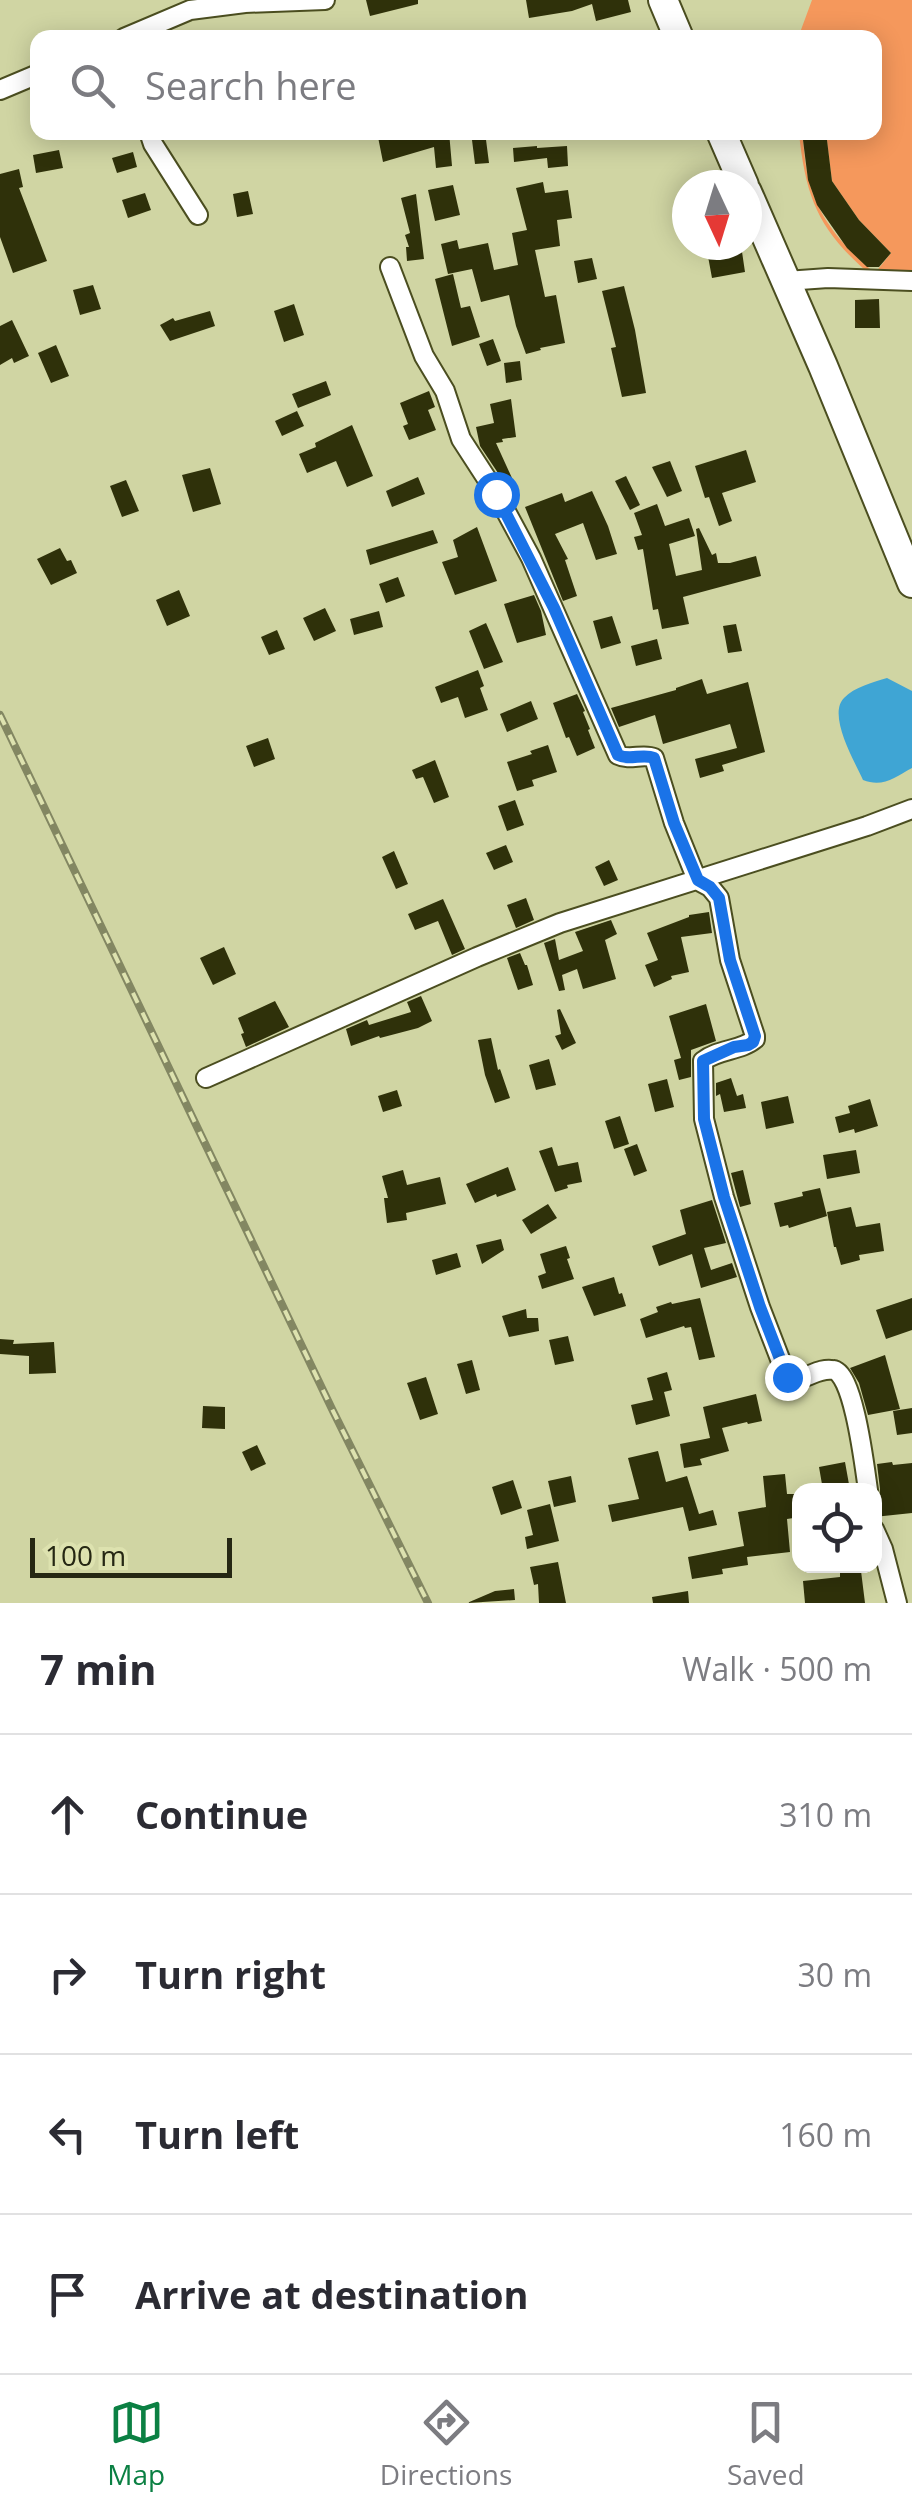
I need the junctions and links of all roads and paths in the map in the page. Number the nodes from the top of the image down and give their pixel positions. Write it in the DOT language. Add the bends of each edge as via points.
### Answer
graph roads {
  1 [pos="325,0"];
  2 [pos="662,0"];
  3 [pos="143,30"];
  4 [pos="675,30"];
  5 [pos="30,77"];
  6 [pos="0,90"];
  7 [pos="152,140"];
  8 [pos="724,140"];
  9 [pos="737,170"];
  10 [pos="198,215"];
  11 [pos="762,227"];
  12 [pos="390,267"];
  13 [pos="912,281"];
  14 [pos="786,282"];
  15 [pos="912,583"];
  16 [pos="912,809"];
  17 [pos="698,880"];
  18 [pos="206,1078"];
  19 [pos="867,1483"];
  20 [pos="882,1545"];
  21 [pos="897,1603"];
  1 -- 3 [label="street" via="190,10"];
  2 -- 4 [label="highway"];
  5 -- 6 [label="street"];
  7 -- 10 [label="street"];
  8 -- 9 [label="highway"];
  11 -- 14 [label="highway"];
  12 -- 17 [label="street" via="461,439 531,558 618,755 657,762"];
  13 -- 14 [label="street"];
  14 -- 15 [label="highway"];
  16 -- 17 [label="street"];
  17 -- 18 [label="street" via="560,923"];
  17 -- 19 [label="street" via="719,898 730,960 755,1036 748,1045 707,1058 701,1068 704,1119 724,1197 787,1377 832,1370 844,1378"];
  20 -- 21 [label="street"];
}
